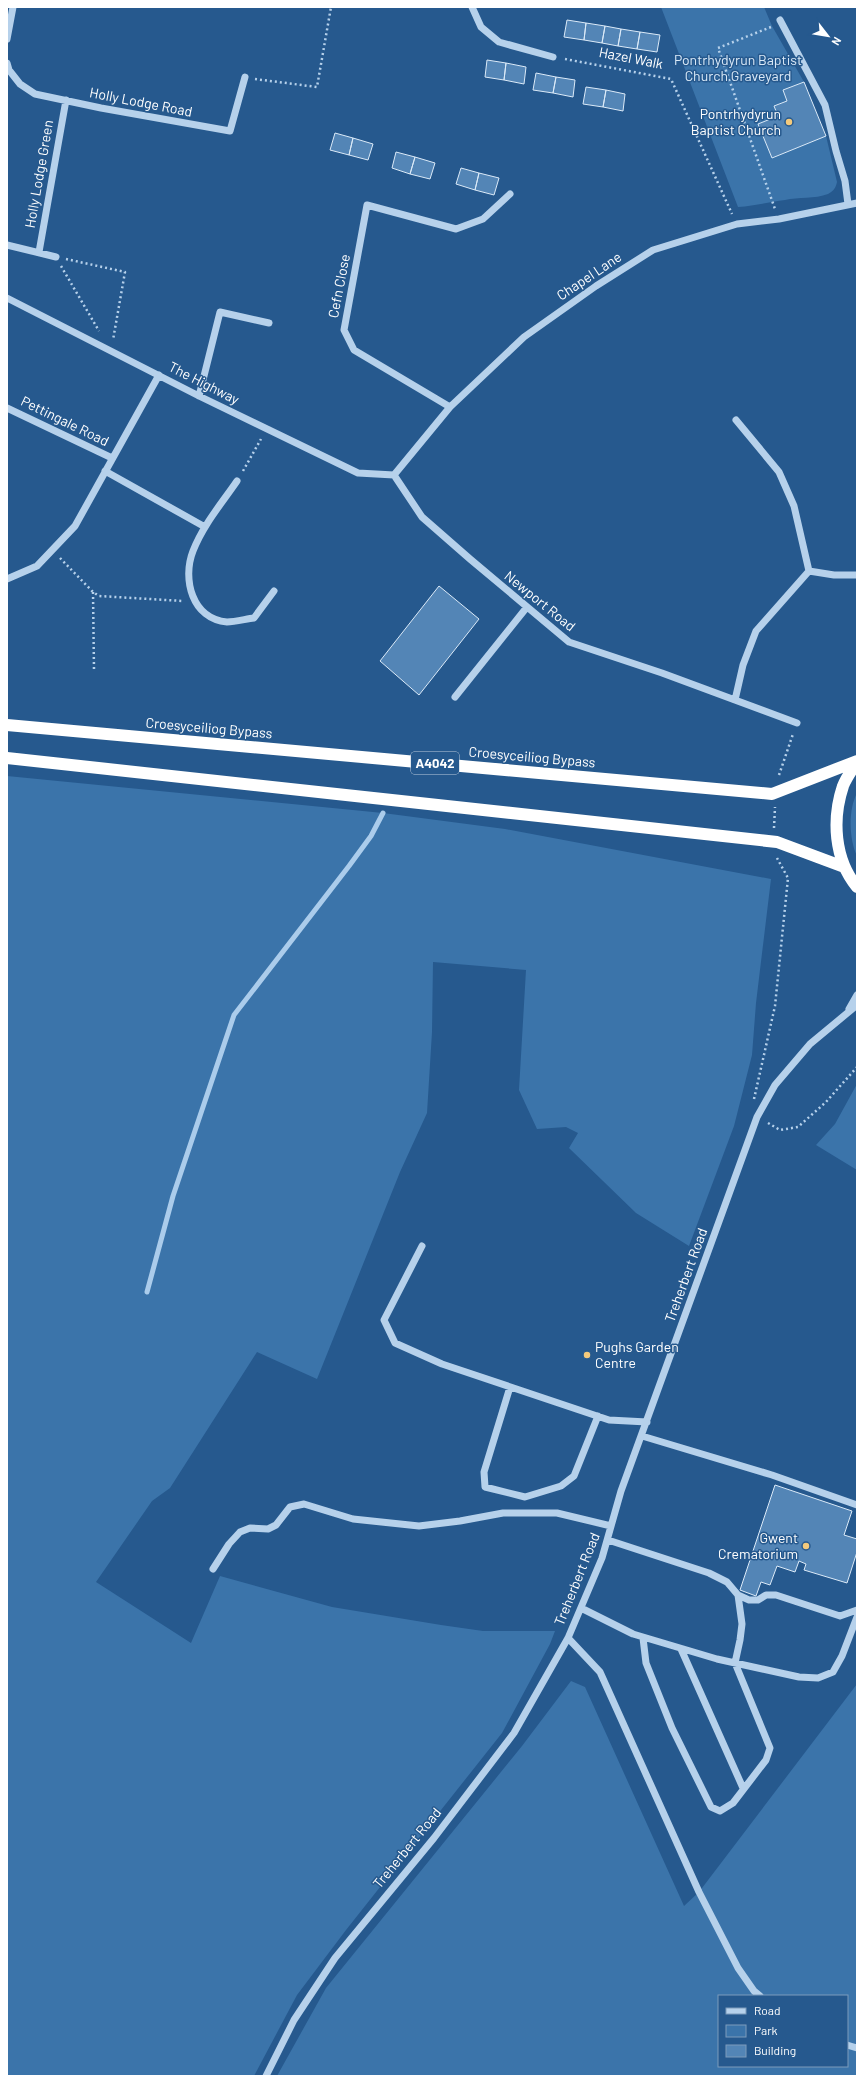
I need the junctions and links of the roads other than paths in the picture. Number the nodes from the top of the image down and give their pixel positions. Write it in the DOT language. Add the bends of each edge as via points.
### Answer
graph roads {
  1 [pos="13,7"];
  2 [pos="472,7"];
  3 [pos="780,20"];
  4 [pos="7,39"];
  5 [pos="553,57"];
  6 [pos="7,63"];
  7 [pos="245,77"];
  8 [pos="66,100"];
  9 [pos="510,194"];
  10 [pos="857,203"];
  11 [pos="848,204"];
  12 [pos="7,245"];
  13 [pos="39,252"];
  14 [pos="56,257"];
  15 [pos="7,298"];
  16 [pos="269,323"];
  17 [pos="159,375"];
  18 [pos="199,396"];
  19 [pos="7,408"];
  20 [pos="450,408"];
  21 [pos="736,420"];
  22 [pos="112,458"];
  23 [pos="105,471"];
  24 [pos="394,475"];
  25 [pos="237,481"];
  26 [pos="205,527"];
  27 [pos="809,571"];
  28 [pos="857,575"];
  29 [pos="7,578"];
  30 [pos="274,591"];
  31 [pos="527,608"];
  32 [pos="455,696"];
  33 [pos="735,700"];
  34 [pos="797,723"];
  35 [pos="7,725"];
  36 [pos="7,758"];
  37 [pos="857,761"];
  38 [pos="844,867"];
  39 [pos="857,887"];
  40 [pos="857,995"];
  41 [pos="857,1005"];
  42 [pos="849,1009"];
  43 [pos="422,1246"];
  44 [pos="510,1387"];
  45 [pos="598,1416"];
  46 [pos="647,1422"];
  47 [pos="642,1436"];
  48 [pos="857,1505"];
  49 [pos="612,1526"];
  50 [pos="608,1540"];
  51 [pos="213,1569"];
  52 [pos="738,1596"];
  53 [pos="581,1608"];
  54 [pos="857,1610"];
  55 [pos="857,1617"];
  56 [pos="568,1638"];
  57 [pos="643,1638"];
  58 [pos="681,1649"];
  59 [pos="735,1663"];
  60 [pos="744,1788"];
  61 [pos="759,1995"];
  62 [pos="266,2076"];
  1 -- 4 [label="street"];
  2 -- 5 [label="street" via="481,27 499,42"];
  3 -- 11 [label="street" via="825,105 845,181"];
  6 -- 8 [label="street, Holly Lodge Road" via="20,84 35,94"];
  7 -- 8 [label="street, Holly Lodge Road" via="230,131"];
  8 -- 13 [label="street, Holly Lodge Green"];
  9 -- 20 [label="street, Cefn Close" via="483,219 456,229 367,205 344,330 354,350"];
  10 -- 11 [label="street, Chapel Lane"];
  11 -- 20 [label="street, Chapel Lane" via="779,219 737,224 653,250 524,336"];
  12 -- 13 [label="street"];
  13 -- 14 [label="street"];
  15 -- 17 [label="street, The Highway"];
  16 -- 18 [label="street" via="220,312"];
  17 -- 18 [label="street, The Highway"];
  17 -- 22 [label="street, Pettingale Road"];
  18 -- 24 [label="street, The Highway" via="358,473"];
  19 -- 22 [label="street, Pettingale Road"];
  20 -- 24 [label="street, Chapel Lane"];
  21 -- 27 [label="street" via="778,472 794,506"];
  22 -- 23 [label="street, Pettingale Road"];
  23 -- 26 [label="street"];
  23 -- 29 [label="street, Pettingale Road" via="75,526 37,566"];
  24 -- 31 [label="street, Newport Road" via="422,516"];
  25 -- 26 [label="street"];
  26 -- 30 [label="street" via="192,552 188,575 192,598 204,614 227,622 254,618"];
  27 -- 28 [label="street"];
  27 -- 33 [label="street" via="756,631 743,665"];
  31 -- 32 [label="street"];
  31 -- 33 [label="street, Newport Road" via="569,642"];
  33 -- 34 [label="street, Newport Road"];
  35 -- 37 [label="highway, Croesyceiliog Bypass / A4042" via="772,794"];
  36 -- 38 [label="highway" via="773,841"];
  37 -- 38 [label="highway" via="843,785 836,812 836,840"];
  38 -- 39 [label="highway"];
  40 -- 42 [label="street, Treherbert Road"];
  41 -- 42 [label="street, Treherbert Road"];
  42 -- 46 [label="street, Treherbert Road" via="810,1044 775,1085 757,1117"];
  43 -- 44 [label="street" via="384,1320 395,1343 442,1364"];
  44 -- 45 [label="street"];
  44 -- 45 [label="street" via="484,1472 485,1487 525,1497 561,1486 574,1476"];
  45 -- 46 [label="street" via="609,1420"];
  46 -- 47 [label="street, Treherbert Road"];
  47 -- 48 [label="street" via="772,1475"];
  47 -- 49 [label="street, Treherbert Road" via="621,1491"];
  49 -- 50 [label="street, Treherbert Road"];
  49 -- 51 [label="street" via="557,1513 503,1513 420,1526 353,1519 304,1504 290,1507 276,1525 268,1529 250,1528 240,1532"];
  50 -- 52 [label="street" via="709,1573 727,1582"];
  50 -- 53 [label="street, Treherbert Road"];
  52 -- 54 [label="street" via="758,1600 766,1595 776,1595 840,1616"];
  52 -- 59 [label="street" via="742,1624"];
  53 -- 56 [label="street, Treherbert Road"];
  53 -- 57 [label="street"];
  55 -- 59 [label="street" via="833,1672 818,1678 799,1677"];
  56 -- 61 [label="street" via="600,1672 699,1892 738,1968"];
  56 -- 62 [label="street, Treherbert Road" via="514,1733 434,1838 335,1958 294,2020"];
  57 -- 58 [label="street"];
  57 -- 60 [label="street" via="646,1663 672,1728 711,1807 720,1810 734,1803"];
  58 -- 59 [label="street"];
  58 -- 60 [label="street"];
  59 -- 60 [label="street" via="770,1748 766,1760"];
}
